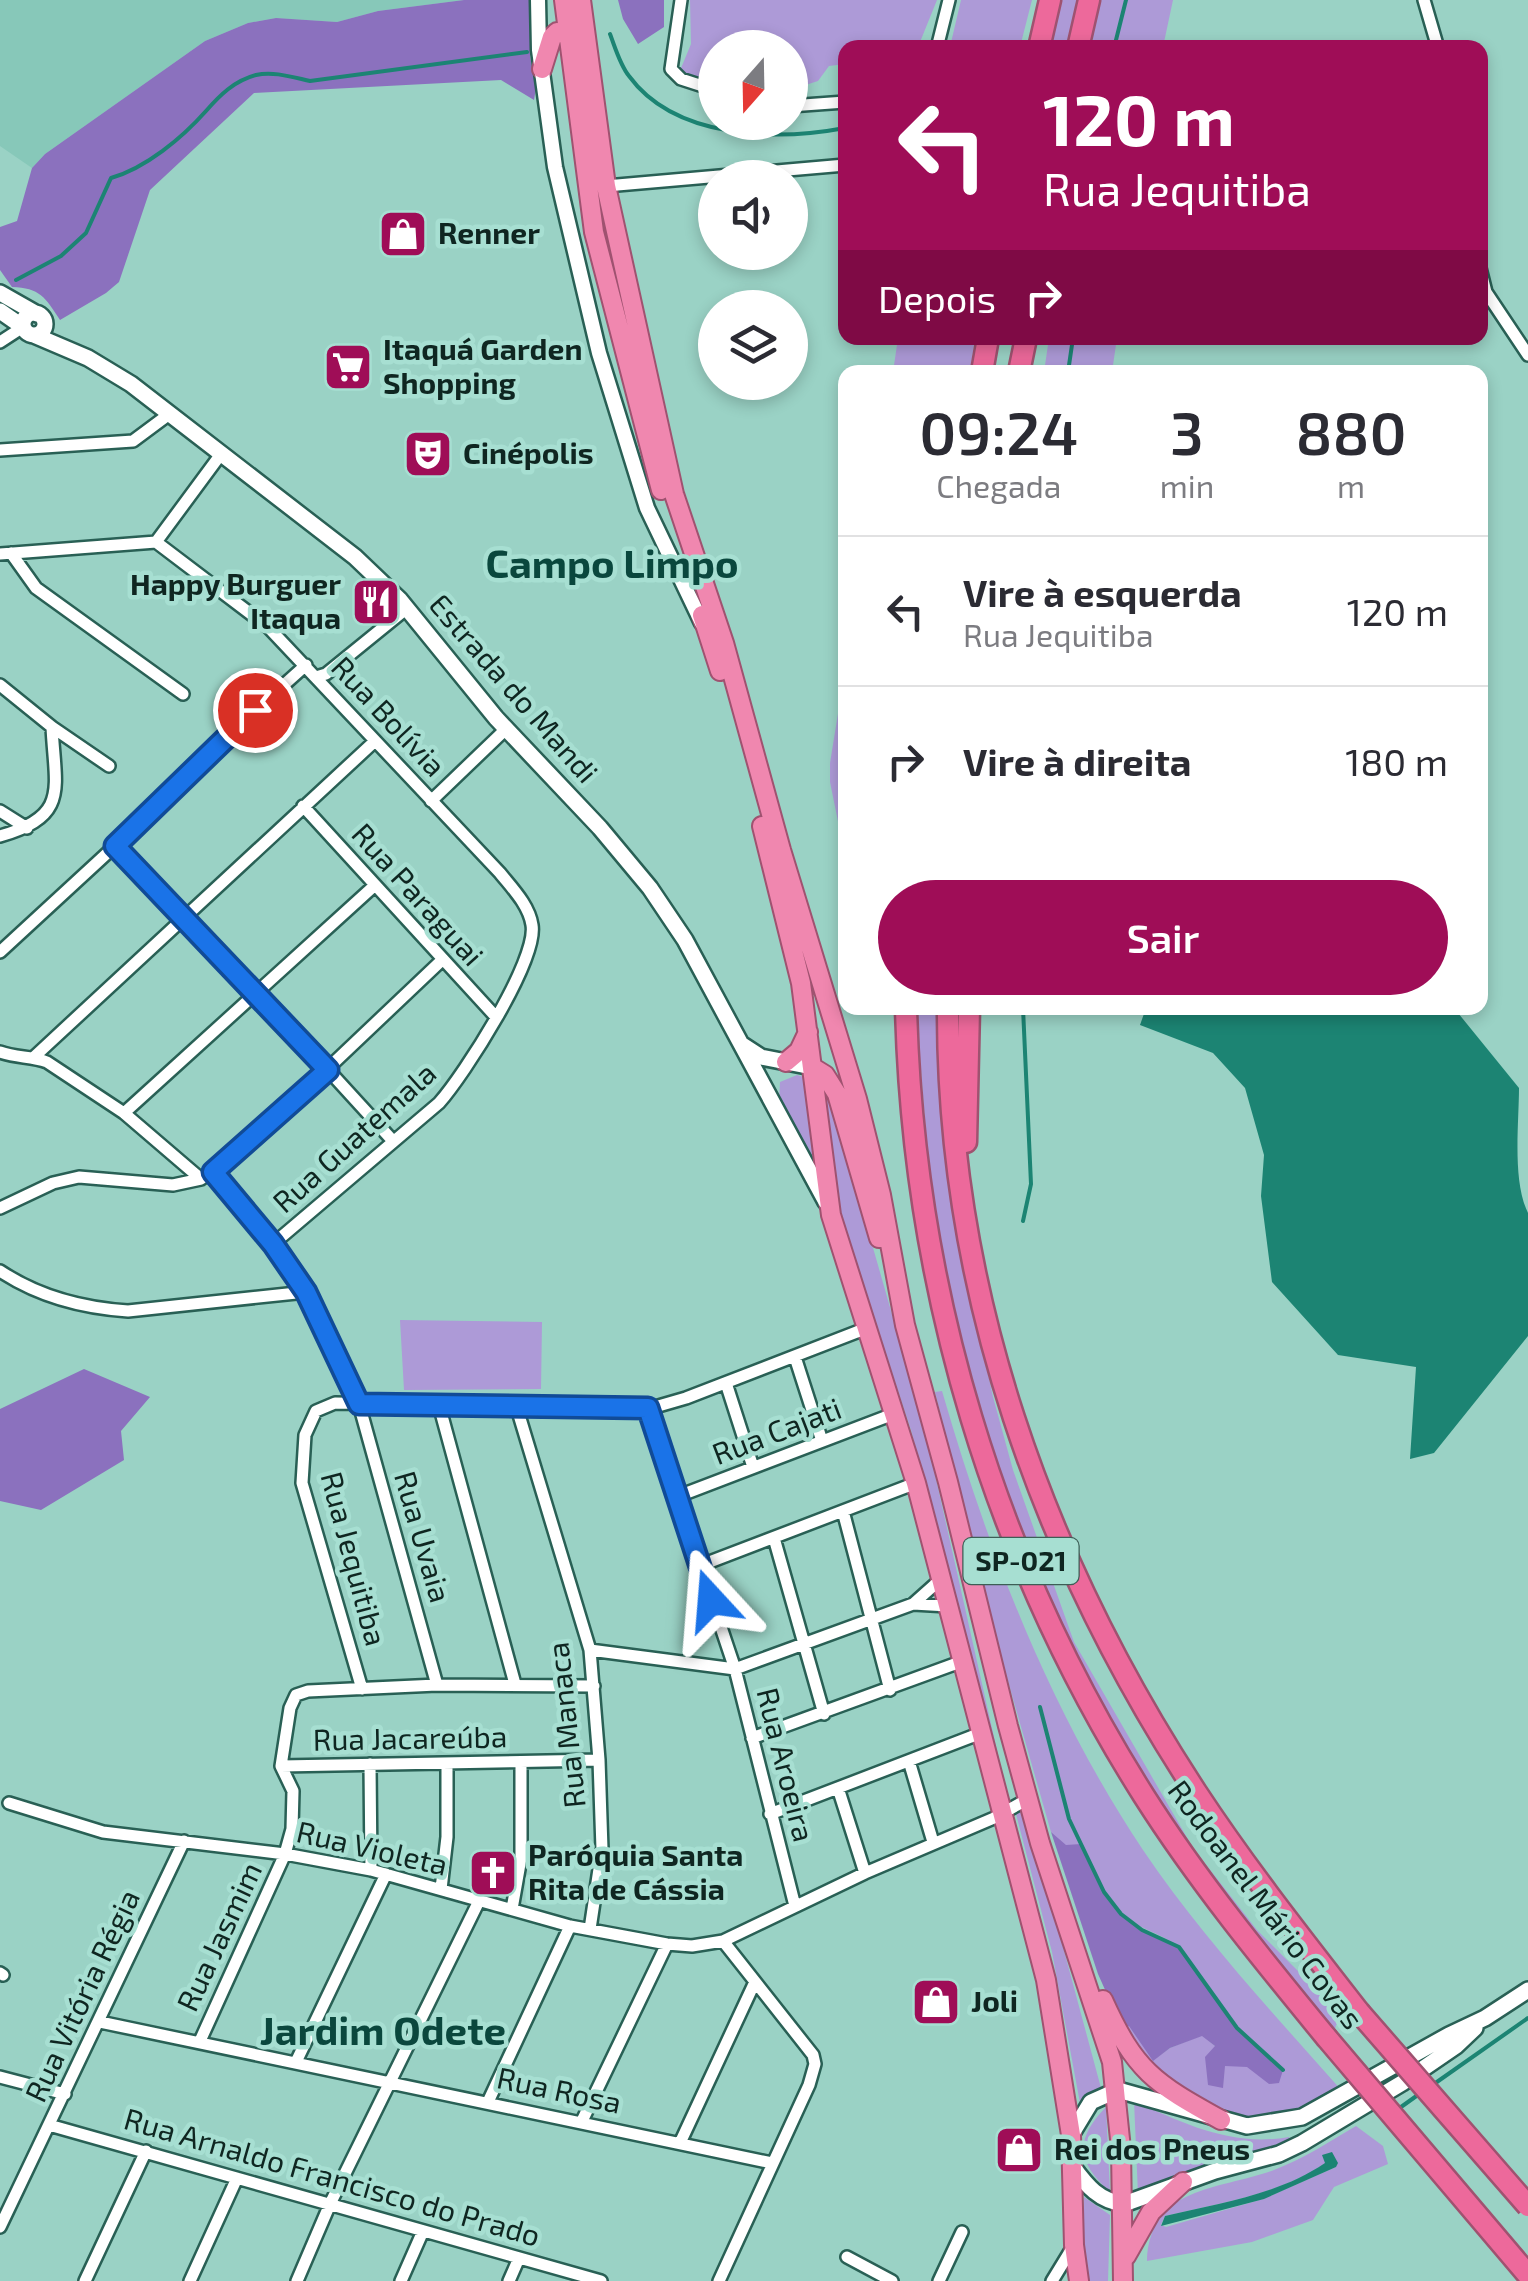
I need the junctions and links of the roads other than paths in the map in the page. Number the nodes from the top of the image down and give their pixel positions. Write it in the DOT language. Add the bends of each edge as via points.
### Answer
graph roads {
  1 [pos="538,0"];
  2 [pos="564,0"];
  3 [pos="581,0"];
  4 [pos="681,0"];
  5 [pos="948,0"];
  6 [pos="1050,0"];
  7 [pos="1090,0"];
  8 [pos="1424,0"];
  9 [pos="568,32"];
  10 [pos="939,40"];
  11 [pos="1041,40"];
  12 [pos="1080,40"];
  13 [pos="1436,40"];
  14 [pos="588,59"];
  15 [pos="542,69"];
  16 [pos="698,84"];
  17 [pos="838,103"];
  18 [pos="808,105"];
  19 [pos="838,165"];
  20 [pos="606,186"];
  21 [pos="0,292"];
  22 [pos="1488,295"];
  23 [pos="0,311"];
  24 [pos="40,316"];
  25 [pos="29,331"];
  26 [pos="0,342"];
  27 [pos="1528,355"];
  28 [pos="88,358"];
  29 [pos="168,415"];
  30 [pos="0,450"];
  31 [pos="221,454"];
  32 [pos="156,542"];
  33 [pos="5,554"];
  34 [pos="406,609"];
  35 [pos="713,649"];
  36 [pos="306,665"];
  37 [pos="316,676"];
  38 [pos="0,685"];
  39 [pos="183,694"];
  40 [pos="52,727"];
  41 [pos="506,730"];
  42 [pos="375,741"];
  43 [pos="109,766"];
  44 [pos="431,801"];
  45 [pos="303,806"];
  46 [pos="0,811"];
  47 [pos="26,828"];
  48 [pos="0,836"];
  49 [pos="115,846"];
  50 [pos="374,886"];
  51 [pos="524,903"];
  52 [pos="184,916"];
  53 [pos="0,952"];
  54 [pos="441,961"];
  55 [pos="256,992"];
  56 [pos="907,1015"];
  57 [pos="948,1015"];
  58 [pos="969,1015"];
  59 [pos="496,1017"];
  60 [pos="808,1032"];
  61 [pos="738,1042"];
  62 [pos="0,1052"];
  63 [pos="34,1056"];
  64 [pos="786,1062"];
  65 [pos="812,1067"];
  66 [pos="328,1070"];
  67 [pos="769,1096"];
  68 [pos="124,1113"];
  69 [pos="393,1141"];
  70 [pos="213,1172"];
  71 [pos="200,1179"];
  72 [pos="0,1208"];
  73 [pos="832,1215"];
  74 [pos="966,1229"];
  75 [pos="273,1244"];
  76 [pos="0,1271"];
  77 [pos="306,1292"];
  78 [pos="905,1325"];
  79 [pos="867,1328"];
  80 [pos="795,1358"];
  81 [pos="726,1383"];
  82 [pos="359,1404"];
  83 [pos="439,1405"];
  84 [pos="516,1405"];
  85 [pos="648,1408"];
  86 [pos="896,1413"];
  87 [pos="822,1441"];
  88 [pos="753,1468"];
  89 [pos="916,1482"];
  90 [pos="676,1497"];
  91 [pos="843,1512"];
  92 [pos="774,1538"];
  93 [pos="699,1566"];
  94 [pos="941,1579"];
  95 [pos="912,1604"];
  96 [pos="948,1606"];
  97 [pos="874,1620"];
  98 [pos="806,1646"];
  99 [pos="590,1650"];
  100 [pos="963,1661"];
  101 [pos="735,1669"];
  102 [pos="516,1684"];
  103 [pos="889,1684"];
  104 [pos="437,1685"];
  105 [pos="594,1686"];
  106 [pos="362,1689"];
  107 [pos="824,1714"];
  108 [pos="981,1733"];
  109 [pos="752,1738"];
  110 [pos="600,1760"];
  111 [pos="909,1761"];
  112 [pos="521,1762"];
  113 [pos="447,1763"];
  114 [pos="370,1764"];
  115 [pos="282,1766"];
  116 [pos="838,1788"];
  117 [pos="1028,1799"];
  118 [pos="9,1803"];
  119 [pos="1002,1813"];
  120 [pos="770,1814"];
  121 [pos="184,1841"];
  122 [pos="933,1842"];
  123 [pos="285,1854"];
  124 [pos="371,1870"];
  125 [pos="864,1873"];
  126 [pos="386,1874"];
  127 [pos="442,1888"];
  128 [pos="479,1901"];
  129 [pos="795,1906"];
  130 [pos="512,1909"];
  131 [pos="570,1926"];
  132 [pos="590,1930"];
  133 [pos="1069,1932"];
  134 [pos="722,1941"];
  135 [pos="667,1944"];
  136 [pos="754,1984"];
  137 [pos="1528,1990"];
  138 [pos="1486,2018"];
  139 [pos="100,2022"];
  140 [pos="200,2041"];
  141 [pos="296,2062"];
  142 [pos="0,2077"];
  143 [pos="391,2082"];
  144 [pos="1118,2090"];
  145 [pos="65,2094"];
  146 [pos="488,2102"];
  147 [pos="1221,2120"];
  148 [pos="582,2122"];
  149 [pos="49,2125"];
  150 [pos="1072,2136"];
  151 [pos="680,2143"];
  152 [pos="146,2151"];
  153 [pos="772,2163"];
  154 [pos="1072,2167"];
  155 [pos="238,2178"];
  156 [pos="1183,2182"];
  157 [pos="330,2204"];
  158 [pos="1124,2204"];
  159 [pos="1528,2206"];
  160 [pos="0,2227"];
  161 [pos="423,2231"];
  162 [pos="962,2232"];
  163 [pos="1074,2245"];
  164 [pos="847,2257"];
  165 [pos="520,2258"];
  166 [pos="1124,2261"];
  167 [pos="1528,2274"];
  168 [pos="85,2281"];
  169 [pos="190,2281"];
  170 [pos="296,2281"];
  171 [pos="401,2281"];
  172 [pos="509,2281"];
  173 [pos="600,2281"];
  174 [pos="718,2281"];
  175 [pos="892,2281"];
  176 [pos="939,2281"];
  177 [pos="1052,2281"];
  178 [pos="1078,2281"];
  179 [pos="1123,2281"];
  1 -- 15 [label="street"];
  2 -- 9 [label="highway"];
  3 -- 14 [label="highway"];
  4 -- 16 [label="street" via="671,69"];
  5 -- 10 [label="street"];
  6 -- 11 [label="highway"];
  7 -- 12 [label="highway"];
  8 -- 13 [label="street"];
  9 -- 14 [label="highway"];
  9 -- 15 [label="highway" via="552,38"];
  9 -- 35 [label="highway" via="606,284"];
  14 -- 20 [label="highway"];
  15 -- 35 [label="street" via="555,167 617,417 647,508"];
  17 -- 18 [label="street"];
  19 -- 20 [label="street"];
  20 -- 78 [label="highway" via="674,494 858,1100"];
  21 -- 24 [label="main road, Estrada do Mandi"];
  22 -- 27 [label="street"];
  23 -- 25 [label="main road, Estrada do Mandi"];
  24 -- 25 [label="main road" via="44,328"];
  24 -- 28 [label="main road, Estrada do Mandi"];
  25 -- 26 [label="street"];
  25 -- 28 [label="main road, Estrada do Mandi"];
  28 -- 29 [label="main road, Estrada do Mandi"];
  29 -- 30 [label="street" via="134,441"];
  29 -- 31 [label="main road, Estrada do Mandi"];
  31 -- 32 [label="street"];
  31 -- 34 [label="main road, Estrada do Mandi" via="373,572"];
  32 -- 33 [label="street"];
  32 -- 36 [label="street, Rua Bolívia" via="268,627"];
  33 -- 39 [label="street" via="49,598"];
  34 -- 37 [label="street"];
  34 -- 41 [label="main road, Estrada do Mandi"];
  35 -- 60 [label="highway" via="774,872"];
  36 -- 37 [label="street, Rua Bolívia"];
  36 -- 49 [label="street"];
  37 -- 42 [label="street, Rua Bolívia"];
  38 -- 40 [label="street"];
  40 -- 43 [label="street"];
  40 -- 47 [label="street" via="52,802"];
  41 -- 44 [label="street"];
  41 -- 61 [label="main road, Estrada do Mandi" via="650,888"];
  42 -- 44 [label="street, Rua Bolívia"];
  42 -- 45 [label="street"];
  44 -- 51 [label="street, Rua Bolívia"];
  45 -- 50 [label="street, Rua Paraguai"];
  45 -- 52 [label="street"];
  46 -- 47 [label="street"];
  47 -- 48 [label="street"];
  49 -- 52 [label="street"];
  49 -- 53 [label="street"];
  50 -- 54 [label="street, Rua Paraguai"];
  50 -- 55 [label="street"];
  51 -- 59 [label="street, Rua Guatemala" via="533,938"];
  52 -- 55 [label="street"];
  52 -- 63 [label="street"];
  54 -- 59 [label="street, Rua Paraguai"];
  54 -- 66 [label="street"];
  55 -- 66 [label="street"];
  55 -- 68 [label="street"];
  56 -- 167 [label="highway, Rodoanel Mário Covas / SP-021, bridge" via="918,1163 936,1282 965,1403 1017,1552 1101,1724 1247,1941"];
  57 -- 74 [label="highway, Rodoanel Mário Covas / SP-021" via="953,1136"];
  58 -- 74 [label="highway"];
  59 -- 69 [label="street, Rua Guatemala" via="454,1086"];
  60 -- 64 [label="highway"];
  60 -- 65 [label="highway"];
  61 -- 64 [label="main road"];
  61 -- 67 [label="main road, Estrada do Mandi"];
  62 -- 63 [label="street"];
  63 -- 68 [label="street"];
  64 -- 65 [label="main road"];
  64 -- 67 [label="main road"];
  65 -- 73 [label="highway"];
  65 -- 78 [label="highway" via="838,1094"];
  66 -- 69 [label="street"];
  66 -- 70 [label="street"];
  67 -- 73 [label="main road, Estrada do Mandi"];
  68 -- 71 [label="street"];
  69 -- 75 [label="street, Rua Guatemala"];
  70 -- 71 [label="street"];
  70 -- 75 [label="street, Rua Uvaia"];
  71 -- 72 [label="street" via="172,1185 79,1177"];
  73 -- 79 [label="highway"];
  74 -- 159 [label="highway, Rodoanel Mário Covas / SP-021, bridge" via="1008,1406 1037,1489 1155,1726 1359,2012"];
  75 -- 77 [label="street, Rua Uvaia"];
  76 -- 77 [label="street" via="38,1292 128,1311"];
  77 -- 82 [label="street, Rua Uvaia"];
  78 -- 117 [label="highway"];
  79 -- 80 [label="street, Rua Jequitiba"];
  79 -- 86 [label="highway"];
  80 -- 81 [label="street, Rua Jequitiba"];
  80 -- 87 [label="street"];
  81 -- 85 [label="street, Rua Jequitiba"];
  81 -- 88 [label="street"];
  82 -- 83 [label="street, Rua Jequitiba"];
  82 -- 104 [label="street, Rua Uvaia"];
  82 -- 106 [label="street, Rua Jequitiba" via="334,1403 316,1411 301,1472"];
  83 -- 84 [label="street, Rua Jequitiba"];
  83 -- 102 [label="street"];
  84 -- 85 [label="street, Rua Jequitiba"];
  84 -- 99 [label="street, Rua Manaca"];
  85 -- 90 [label="street, Rua Aroeira"];
  86 -- 87 [label="street, Rua Cajati"];
  86 -- 89 [label="highway"];
  87 -- 88 [label="street, Rua Cajati"];
  88 -- 90 [label="street, Rua Cajati"];
  89 -- 91 [label="street"];
  89 -- 94 [label="highway"];
  90 -- 93 [label="street, Rua Aroeira"];
  91 -- 92 [label="street"];
  91 -- 97 [label="street"];
  92 -- 93 [label="street"];
  92 -- 98 [label="street"];
  93 -- 101 [label="street, Rua Aroeira"];
  94 -- 95 [label="street"];
  94 -- 96 [label="highway"];
  95 -- 96 [label="street"];
  95 -- 97 [label="street"];
  96 -- 100 [label="highway"];
  97 -- 98 [label="street"];
  97 -- 103 [label="street"];
  98 -- 101 [label="street"];
  98 -- 107 [label="street"];
  99 -- 101 [label="street"];
  99 -- 105 [label="street, Rua Manaca"];
  100 -- 103 [label="street"];
  100 -- 108 [label="highway"];
  101 -- 109 [label="street, Rua Aroeira"];
  102 -- 104 [label="street"];
  102 -- 105 [label="street"];
  103 -- 107 [label="street"];
  104 -- 106 [label="street"];
  105 -- 110 [label="street, Rua Manaca"];
  106 -- 115 [label="street" via="296,1695"];
  107 -- 109 [label="street"];
  108 -- 111 [label="street"];
  108 -- 119 [label="highway"];
  109 -- 120 [label="street, Rua Aroeira"];
  110 -- 112 [label="street, Rua Jacareúba"];
  110 -- 132 [label="street, Rua Manaca" via="602,1849"];
  111 -- 116 [label="street"];
  111 -- 122 [label="street"];
  112 -- 113 [label="street, Rua Jacareúba"];
  112 -- 130 [label="street" via="522,1858"];
  113 -- 114 [label="street, Rua Jacareúba"];
  113 -- 127 [label="street"];
  114 -- 115 [label="street, Rua Jacareúba"];
  114 -- 124 [label="street"];
  115 -- 123 [label="street, Rua Jasmim" via="294,1790"];
  116 -- 120 [label="street"];
  116 -- 125 [label="street"];
  117 -- 119 [label="street, Rua Violeta"];
  117 -- 133 [label="highway"];
  118 -- 121 [label="street, Rua Violeta" via="78,1826"];
  119 -- 122 [label="street, Rua Violeta"];
  119 -- 150 [label="highway" via="1046,1980"];
  120 -- 129 [label="street, Rua Aroeira"];
  121 -- 123 [label="street, Rua Violeta"];
  121 -- 139 [label="street, Rua Vitória Régia"];
  122 -- 125 [label="street, Rua Violeta"];
  123 -- 124 [label="street, Rua Violeta"];
  123 -- 140 [label="street, Rua Jasmim"];
  124 -- 126 [label="street, Rua Violeta"];
  125 -- 129 [label="street, Rua Violeta"];
  126 -- 127 [label="street, Rua Violeta"];
  126 -- 141 [label="street"];
  127 -- 128 [label="street, Rua Violeta"];
  128 -- 130 [label="street, Rua Violeta"];
  128 -- 143 [label="street"];
  129 -- 134 [label="street, Rua Violeta"];
  130 -- 131 [label="street, Rua Violeta"];
  131 -- 132 [label="street, Rua Violeta"];
  131 -- 146 [label="street"];
  132 -- 135 [label="street, Rua Violeta"];
  133 -- 144 [label="highway"];
  133 -- 147 [label="highway" via="1140,2067"];
  134 -- 135 [label="street, Rua Violeta"];
  134 -- 136 [label="street"];
  135 -- 148 [label="street"];
  136 -- 151 [label="street"];
  136 -- 153 [label="street" via="815,2064"];
  137 -- 138 [label="main road"];
  138 -- 147 [label="main road" via="1302,2118 1247,2126"];
  138 -- 156 [label="main road" via="1415,2074 1302,2143"];
  139 -- 140 [label="street, Rua Rosa"];
  139 -- 145 [label="street, Rua Vitória Régia"];
  140 -- 141 [label="street, Rua Rosa"];
  141 -- 143 [label="street, Rua Rosa"];
  142 -- 145 [label="street"];
  143 -- 146 [label="street, Rua Rosa"];
  143 -- 157 [label="street"];
  144 -- 147 [label="main road"];
  144 -- 150 [label="main road" via="1091,2102"];
  144 -- 158 [label="highway"];
  145 -- 149 [label="street, Rua Vitória Régia"];
  146 -- 148 [label="street, Rua Rosa"];
  148 -- 151 [label="street, Rua Rosa"];
  149 -- 152 [label="street, Rua Arnaldo Francisco do Prado"];
  149 -- 160 [label="street, Rua Vitória Régia"];
  150 -- 154 [label="highway"];
  151 -- 153 [label="street, Rua Rosa"];
  152 -- 155 [label="street, Rua Arnaldo Francisco do Prado"];
  152 -- 168 [label="street"];
  153 -- 174 [label="street"];
  154 -- 158 [label="main road" via="1104,2200"];
  154 -- 163 [label="highway"];
  155 -- 157 [label="street, Rua Arnaldo Francisco do Prado"];
  155 -- 169 [label="street"];
  156 -- 158 [label="main road"];
  156 -- 166 [label="highway" via="1144,2222"];
  157 -- 161 [label="street, Rua Arnaldo Francisco do Prado"];
  157 -- 170 [label="street"];
  158 -- 166 [label="highway"];
  161 -- 165 [label="street, Rua Arnaldo Francisco do Prado"];
  161 -- 171 [label="street"];
  162 -- 176 [label="street"];
  163 -- 177 [label="street"];
  163 -- 178 [label="highway"];
  164 -- 175 [label="street"];
  165 -- 172 [label="street"];
  165 -- 173 [label="street, Rua Arnaldo Francisco do Prado"];
  166 -- 179 [label="highway"];
}
